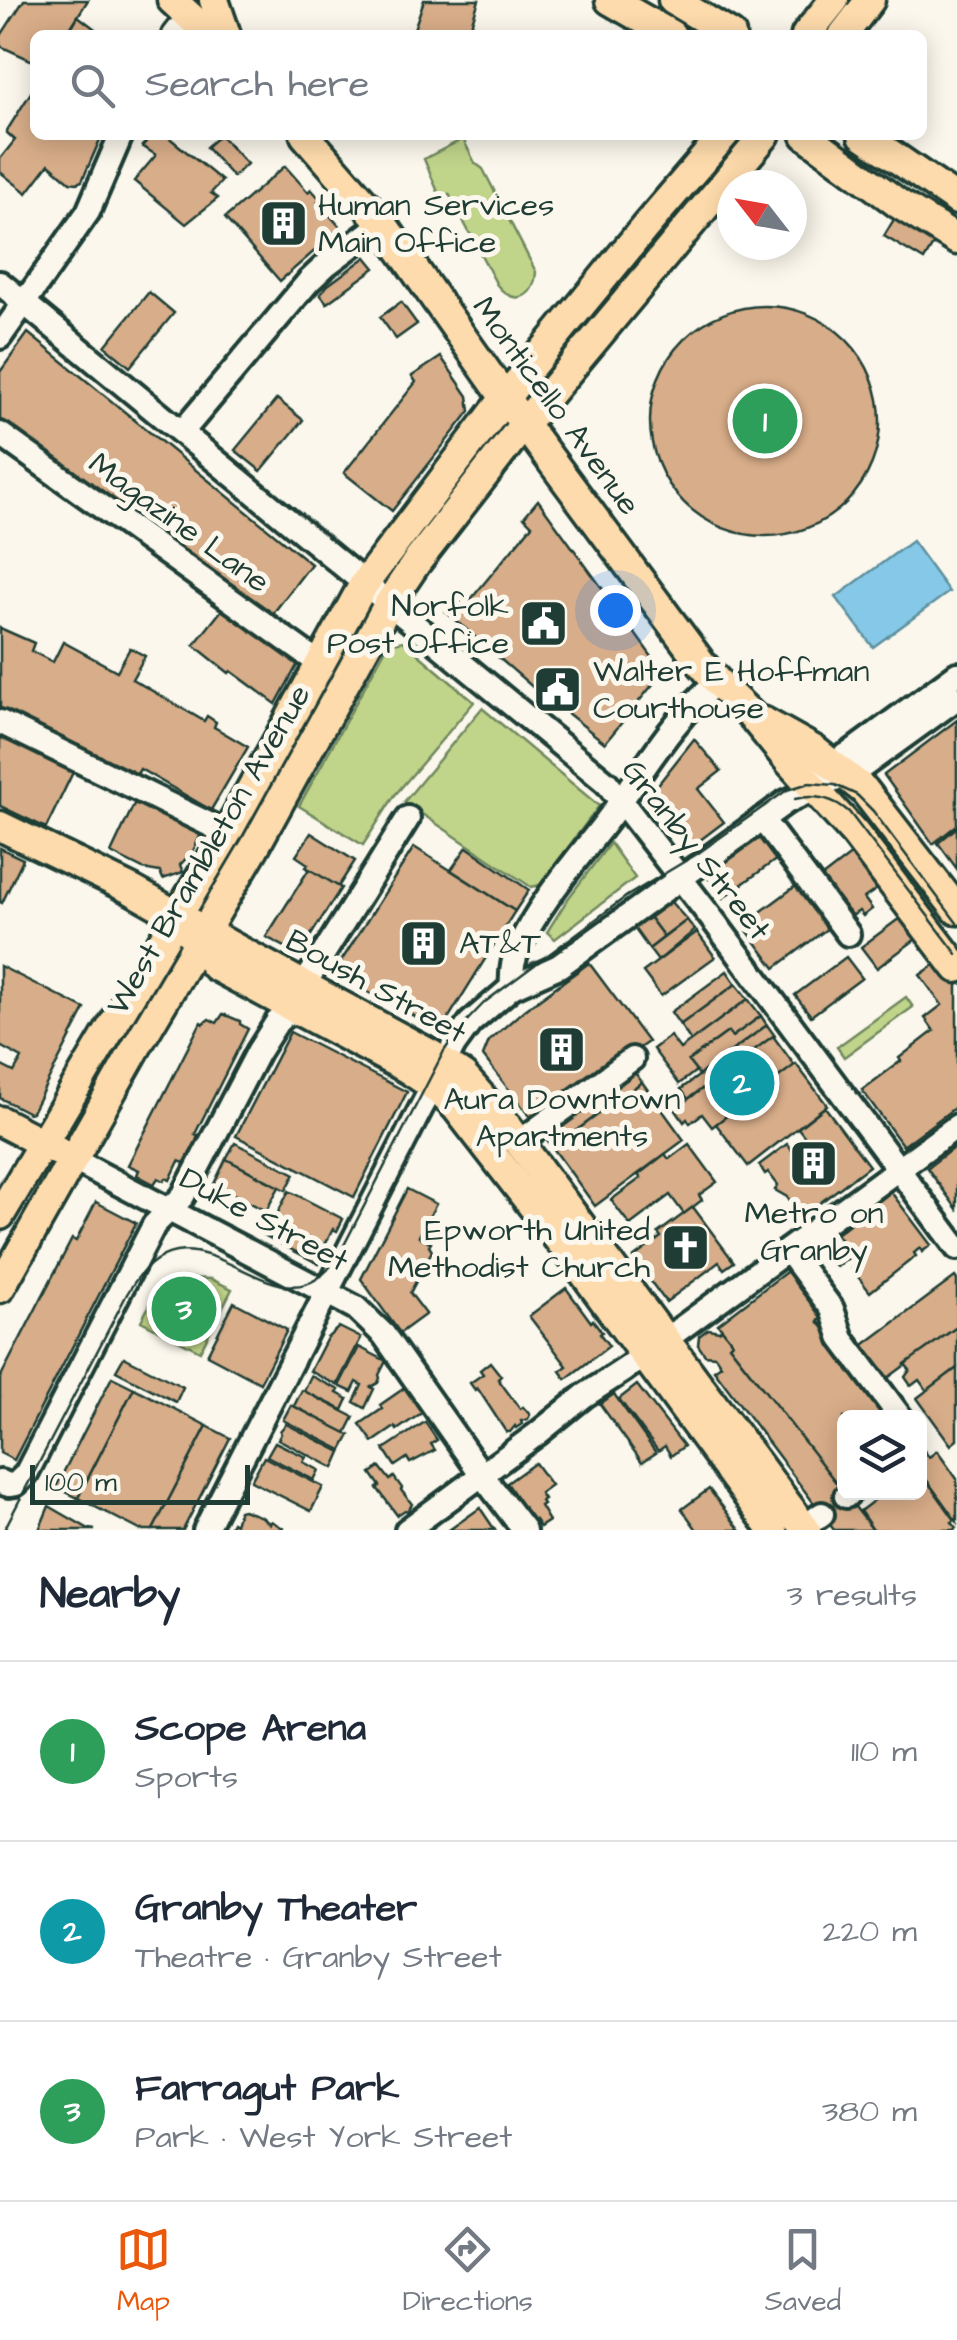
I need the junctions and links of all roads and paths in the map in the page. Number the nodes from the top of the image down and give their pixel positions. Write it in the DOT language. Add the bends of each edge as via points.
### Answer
graph roads {
  1 [pos="214,0"];
  2 [pos="610,0"];
  3 [pos="674,0"];
  4 [pos="834,0"];
  5 [pos="870,0"];
  6 [pos="178,17"];
  7 [pos="201,30"];
  8 [pos="224,30"];
  9 [pos="662,30"];
  10 [pos="723,30"];
  11 [pos="810,30"];
  12 [pos="847,30"];
  13 [pos="120,140"];
  14 [pos="309,140"];
  15 [pos="720,140"];
  16 [pos="761,140"];
  17 [pos="813,140"];
  18 [pos="870,140"];
  19 [pos="957,200"];
  20 [pos="382,223"];
  21 [pos="957,240"];
  22 [pos="0,283"];
  23 [pos="24,302"];
  24 [pos="0,338"];
  25 [pos="505,398"];
  26 [pos="524,424"];
  27 [pos="182,432"];
  28 [pos="0,434"];
  29 [pos="364,584"];
  30 [pos="388,603"];
  31 [pos="320,664"];
  32 [pos="957,674"];
  33 [pos="717,682"];
  34 [pos="957,698"];
  35 [pos="752,716"];
  36 [pos="0,722"];
  37 [pos="839,770"];
  38 [pos="809,784"];
  39 [pos="620,800"];
  40 [pos="408,818"];
  41 [pos="762,819"];
  42 [pos="0,826"];
  43 [pos="226,833"];
  44 [pos="681,880"];
  45 [pos="957,910"];
  46 [pos="177,916"];
  47 [pos="848,934"];
  48 [pos="201,937"];
  49 [pos="957,968"];
  50 [pos="512,987"];
  51 [pos="303,999"];
  52 [pos="632,1059"];
  53 [pos="439,1074"];
  54 [pos="0,1121"];
  55 [pos="957,1126"];
  56 [pos="519,1142"];
  57 [pos="42,1143"];
  58 [pos="72,1159"];
  59 [pos="898,1169"];
  60 [pos="169,1211"];
  61 [pos="0,1215"];
  62 [pos="957,1248"];
  63 [pos="788,1250"];
  64 [pos="0,1288"];
  65 [pos="327,1292"];
  66 [pos="654,1347"];
  67 [pos="895,1410"];
  68 [pos="482,1476"];
  69 [pos="6,1484"];
  70 [pos="810,1524"];
  71 [pos="204,1530"];
  72 [pos="407,1530"];
  73 [pos="524,1530"];
  74 [pos="773,1530"];
  1 -- 8 [label="main road"];
  2 -- 9 [label="main road"];
  3 -- 10 [label="main road"];
  4 -- 11 [label="main road"];
  5 -- 12 [label="main road"];
  6 -- 7 [label="main road"];
  13 -- 23 [label="street" via="85,216"];
  14 -- 20 [label="main road, Monticello Avenue"];
  15 -- 25 [label="main road, West Brambleton Avenue"];
  16 -- 26 [label="main road, West Brambleton Avenue"];
  17 -- 21 [label="main road"];
  18 -- 19 [label="main road"];
  20 -- 25 [label="main road, Monticello Avenue"];
  20 -- 27 [label="street" via="309,281"];
  22 -- 23 [label="street, Granby Street"];
  23 -- 24 [label="street"];
  23 -- 27 [label="street, Granby Street"];
  25 -- 26 [label="main road, Monticello Avenue"];
  25 -- 29 [label="main road, West Brambleton Avenue"];
  26 -- 30 [label="main road, West Brambleton Avenue"];
  26 -- 33 [label="main road, Monticello Avenue"];
  27 -- 29 [label="street, Granby Street"];
  28 -- 31 [label="street, Magazine Lane"];
  29 -- 30 [label="street, Granby Street"];
  29 -- 31 [label="main road, West Brambleton Avenue"];
  30 -- 39 [label="street, Granby Street"];
  30 -- 48 [label="main road, West Brambleton Avenue"];
  31 -- 43 [label="main road, West Brambleton Avenue"];
  32 -- 37 [label="street"];
  33 -- 35 [label="main road, Monticello Avenue"];
  33 -- 39 [label="street"];
  34 -- 37 [label="street" via="865,765"];
  35 -- 37 [label="main road, Monticello Avenue"];
  35 -- 38 [label="main road, Monticello Avenue"];
  36 -- 43 [label="street"];
  37 -- 38 [label="street"];
  37 -- 45 [label="main road, Monticello Avenue" via="871,797"];
  38 -- 41 [label="street"];
  38 -- 49 [label="main road, Monticello Avenue"];
  39 -- 44 [label="street, Granby Street"];
  39 -- 50 [label="street" via="526,934 514,958"];
  40 -- 51 [label="street"];
  41 -- 44 [label="street"];
  41 -- 47 [label="street"];
  42 -- 46 [label="main road, Boush Street"];
  43 -- 46 [label="main road, West Brambleton Avenue"];
  44 -- 50 [label="street" via="560,966"];
  44 -- 59 [label="street, Granby Street"];
  46 -- 48 [label="main road, Boush Street"];
  46 -- 57 [label="main road, West Brambleton Avenue"];
  48 -- 51 [label="main road, Boush Street"];
  48 -- 58 [label="main road, West Brambleton Avenue"];
  50 -- 53 [label="street" via="470,1023"];
  51 -- 53 [label="main road, Boush Street"];
  51 -- 60 [label="street" via="282,1016 258,1052"];
  52 -- 56 [label="street"];
  53 -- 56 [label="main road, Boush Street" via="473,1087"];
  53 -- 65 [label="street"];
  53 -- 66 [label="main road, Boush Street" via="464,1115"];
  54 -- 57 [label="main road, Duke Street"];
  55 -- 59 [label="street"];
  56 -- 66 [label="main road, Boush Street"];
  57 -- 58 [label="main road, Duke Street"];
  57 -- 61 [label="main road, West Brambleton Avenue"];
  58 -- 60 [label="street, Duke Street"];
  58 -- 64 [label="main road, West Brambleton Avenue"];
  59 -- 62 [label="street, Granby Street"];
  59 -- 63 [label="street"];
  60 -- 65 [label="street, Duke Street"];
  60 -- 69 [label="street" via="154,1225 26,1474"];
  63 -- 66 [label="street"];
  63 -- 67 [label="street"];
  65 -- 68 [label="street, Duke Street" via="384,1335"];
  65 -- 71 [label="street"];
  66 -- 68 [label="street"];
  66 -- 70 [label="main road, Boush Street"];
  66 -- 74 [label="main road, Boush Street"];
  68 -- 72 [label="street"];
  68 -- 73 [label="street, Duke Street"];
}
